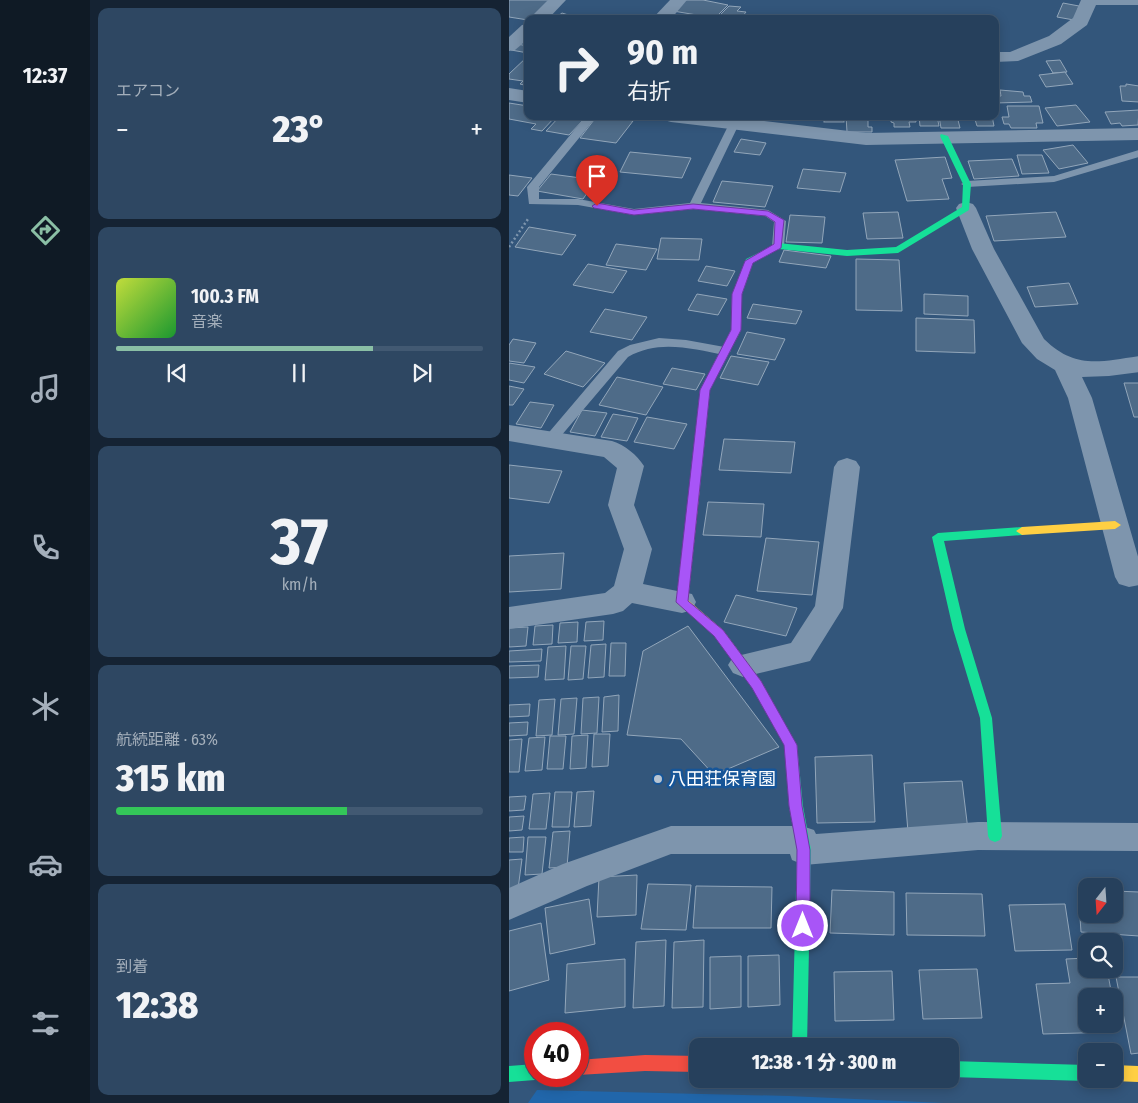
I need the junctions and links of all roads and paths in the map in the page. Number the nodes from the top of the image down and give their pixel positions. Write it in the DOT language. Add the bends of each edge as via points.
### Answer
graph roads {
  1 [pos="558,0"];
  2 [pos="679,0"];
  3 [pos="1138,0"];
  4 [pos="542,15"];
  5 [pos="665,15"];
  6 [pos="524,32"];
  7 [pos="509,46"];
  8 [pos="999,57"];
  9 [pos="509,94"];
  10 [pos="524,96"];
  11 [pos="589,120"];
  12 [pos="702,120"];
  13 [pos="883,120"];
  14 [pos="969,120"];
  15 [pos="734,124"];
  16 [pos="1138,134"];
  17 [pos="944,136"];
  18 [pos="975,136"];
  19 [pos="895,138"];
  20 [pos="1138,153"];
  21 [pos="967,184"];
  22 [pos="533,202"];
  23 [pos="693,206"];
  24 [pos="966,208"];
  25 [pos="778,246"];
  26 [pos="509,247"];
  27 [pos="725,351"];
  28 [pos="1138,364"];
  29 [pos="1066,367"];
  30 [pos="509,433"];
  31 [pos="549,440"];
  32 [pos="847,467"];
  33 [pos="1115,525"];
  34 [pos="1129,577"];
  35 [pos="627,591"];
  36 [pos="682,602"];
  37 [pos="509,618"];
  38 [pos="743,666"];
  39 [pos="995,836"];
  40 [pos="1138,837"];
  41 [pos="803,845"];
  42 [pos="509,904"];
  43 [pos="800,1038"];
  44 [pos="689,1064"];
  45 [pos="589,1067"];
  46 [pos="959,1069"];
  47 [pos="524,1073"];
  48 [pos="1078,1073"];
  49 [pos="1123,1073"];
  50 [pos="509,1074"];
  51 [pos="1138,1074"];
  1 -- 4 [label="street"];
  2 -- 5 [label="street"];
  3 -- 8 [label="street" via="1089,0 1081,21 1055,40 1012,57"];
  6 -- 7 [label="street"];
  9 -- 10 [label="street"];
  11 -- 22 [label="lane" via="533,187"];
  12 -- 15 [label="street"];
  13 -- 19 [label="street"];
  14 -- 18 [label="street"];
  15 -- 19 [label="street" via="866,140"];
  15 -- 23 [label="lane"];
  16 -- 18 [label="street"];
  17 -- 18 [label="street"];
  17 -- 19 [label="street"];
  17 -- 21 [label="street"];
  20 -- 21 [label="lane" via="1053,179"];
  21 -- 24 [label="street"];
  22 -- 23 [label="lane" via="578,202 634,212"];
  22 -- 26 [label="path" via="529,219"];
  23 -- 25 [label="lane" via="768,213 780,220"];
  24 -- 25 [label="street" via="898,250 847,253"];
  24 -- 29 [label="street" via="983,249 1034,343 1045,356"];
  25 -- 27 [label="street" via="749,261 737,294 736,330"];
  27 -- 31 [label="lane" via="653,342 634,346 623,354"];
  27 -- 36 [label="street" via="705,390"];
  28 -- 29 [label="street" via="1093,370"];
  29 -- 33 [label="street" via="1079,398"];
  30 -- 31 [label="street"];
  31 -- 35 [label="street" via="612,450 631,466 621,505 638,549"];
  32 -- 38 [label="street" via="829,608 800,653"];
  33 -- 34 [label="street"];
  33 -- 39 [label="street" via="938,537 959,630 986,718"];
  35 -- 36 [label="street"];
  35 -- 37 [label="street" via="613,603"];
  36 -- 38 [label="street" via="719,633"];
  38 -- 41 [label="street" via="757,684 791,745"];
  39 -- 40 [label="street"];
  39 -- 41 [label="street"];
  41 -- 42 [label="street" via="671,840"];
  41 -- 43 [label="street"];
  44 -- 45 [label="street"];
  46 -- 48 [label="street"];
  47 -- 50 [label="street"];
  49 -- 51 [label="street"];
}
